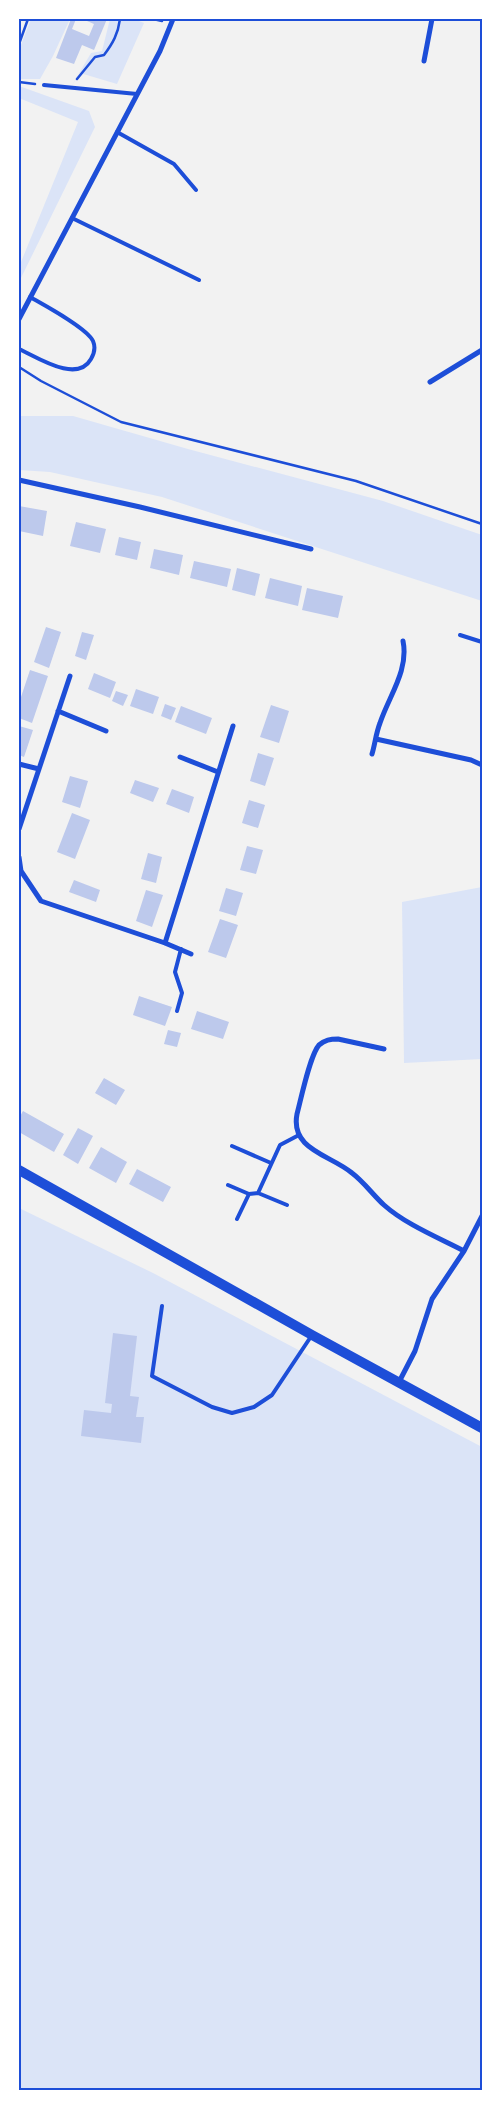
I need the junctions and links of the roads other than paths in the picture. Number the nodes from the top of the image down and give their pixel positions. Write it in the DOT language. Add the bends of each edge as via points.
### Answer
graph roads {
  1 [pos="173,19"];
  2 [pos="432,19"];
  3 [pos="424,61"];
  4 [pos="44,85"];
  5 [pos="137,94"];
  6 [pos="117,132"];
  7 [pos="196,190"];
  8 [pos="72,218"];
  9 [pos="199,280"];
  10 [pos="30,297"];
  11 [pos="19,319"];
  12 [pos="19,349"];
  13 [pos="482,350"];
  14 [pos="430,382"];
  15 [pos="19,480"];
  16 [pos="311,549"];
  17 [pos="460,635"];
  18 [pos="403,641"];
  19 [pos="482,642"];
  20 [pos="70,676"];
  21 [pos="58,711"];
  22 [pos="233,726"];
  23 [pos="106,731"];
  24 [pos="376,739"];
  25 [pos="372,754"];
  26 [pos="180,757"];
  27 [pos="19,764"];
  28 [pos="482,765"];
  29 [pos="39,768"];
  30 [pos="218,772"];
  31 [pos="19,829"];
  32 [pos="19,857"];
  33 [pos="165,943"];
  34 [pos="181,949"];
  35 [pos="191,954"];
  36 [pos="177,1010"];
  37 [pos="384,1048"];
  38 [pos="298,1135"];
  39 [pos="232,1146"];
  40 [pos="271,1163"];
  41 [pos="19,1170"];
  42 [pos="228,1186"];
  43 [pos="258,1192"];
  44 [pos="249,1194"];
  45 [pos="287,1205"];
  46 [pos="482,1216"];
  47 [pos="237,1218"];
  48 [pos="464,1251"];
  49 [pos="162,1306"];
  50 [pos="312,1335"];
  51 [pos="399,1382"];
  52 [pos="482,1428"];
  1 -- 5 [label="street"];
  2 -- 3 [label="street"];
  4 -- 5 [label="lane"];
  5 -- 6 [label="street"];
  6 -- 7 [label="lane" via="174,164"];
  6 -- 8 [label="street"];
  8 -- 9 [label="lane"];
  8 -- 10 [label="street"];
  10 -- 11 [label="street"];
  10 -- 12 [label="lane" via="83,331 93,341 94,352 88,365 73,371"];
  13 -- 14 [label="street"];
  15 -- 16 [label="street"];
  17 -- 19 [label="lane"];
  18 -- 24 [label="street" via="406,654"];
  20 -- 21 [label="street"];
  21 -- 23 [label="street"];
  21 -- 29 [label="street"];
  22 -- 30 [label="street"];
  24 -- 25 [label="street"];
  24 -- 28 [label="street"];
  26 -- 30 [label="street"];
  27 -- 29 [label="street"];
  29 -- 31 [label="street"];
  30 -- 33 [label="street"];
  32 -- 33 [label="street" via="21,871 41,901"];
  33 -- 34 [label="street"];
  34 -- 35 [label="street"];
  34 -- 36 [label="lane" via="175,972 182,993"];
  37 -- 38 [label="street" via="338,1039 320,1045 313,1058 297,1114"];
  38 -- 40 [label="lane" via="280,1145"];
  38 -- 48 [label="street" via="314,1151 353,1173 395,1214"];
  39 -- 40 [label="lane"];
  40 -- 43 [label="lane"];
  41 -- 50 [label="main road"];
  42 -- 44 [label="lane"];
  43 -- 44 [label="lane"];
  43 -- 45 [label="lane"];
  44 -- 47 [label="lane"];
  46 -- 48 [label="street"];
  48 -- 51 [label="street" via="432,1299 415,1351"];
  49 -- 50 [label="lane" via="152,1376 212,1407 232,1413 254,1407 272,1395"];
  50 -- 51 [label="main road"];
  51 -- 52 [label="main road"];
}
